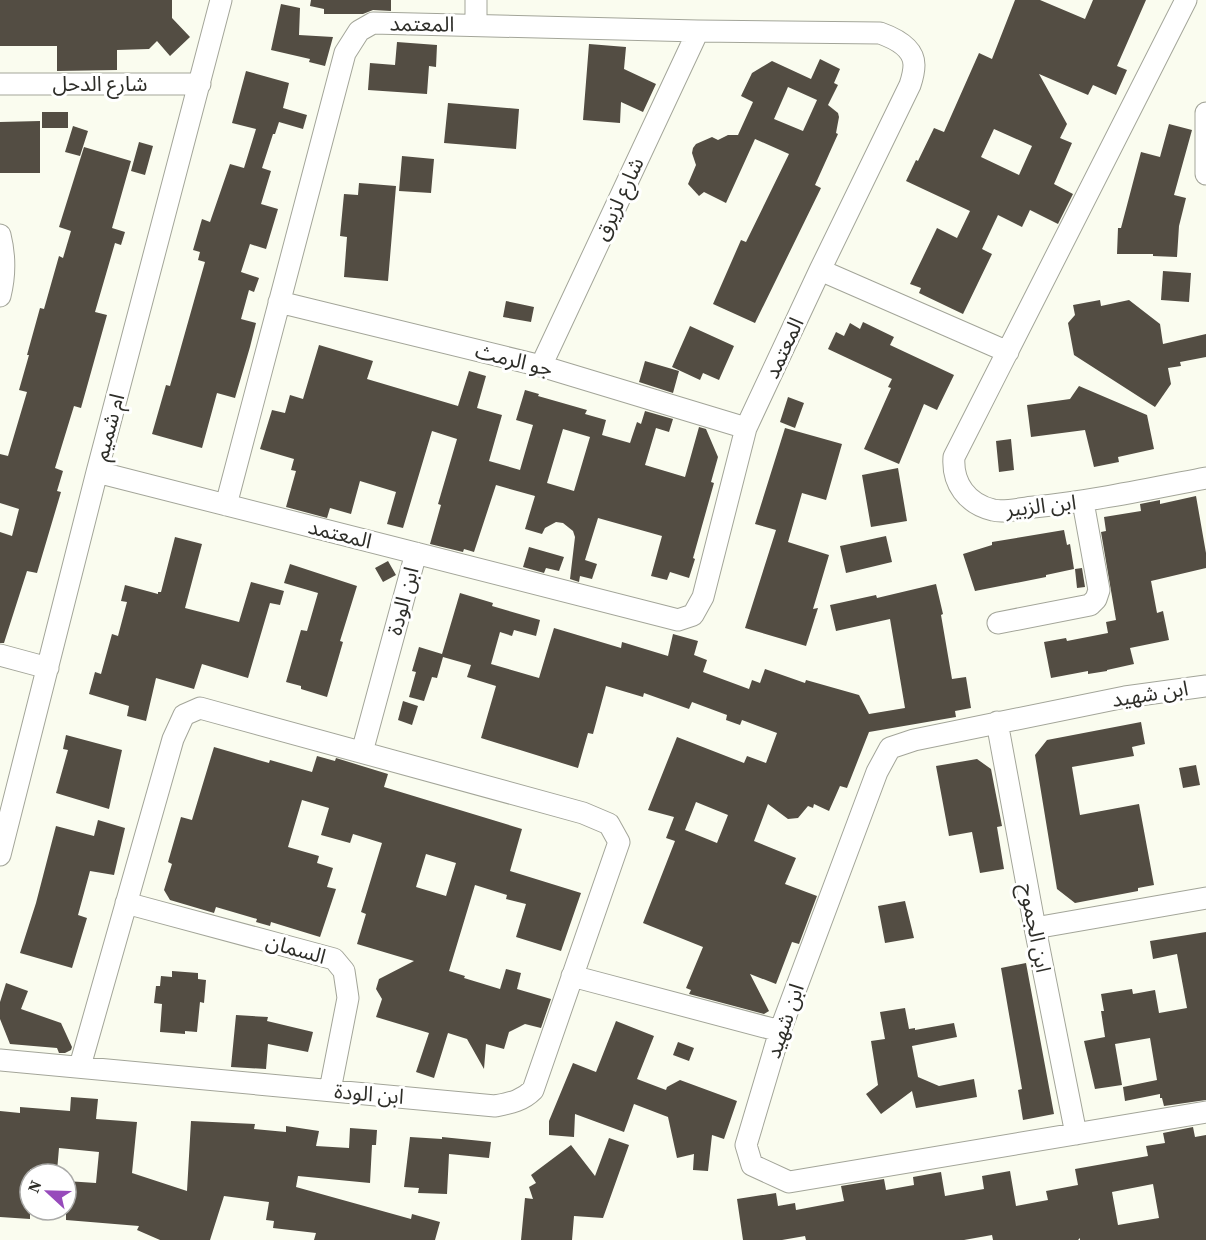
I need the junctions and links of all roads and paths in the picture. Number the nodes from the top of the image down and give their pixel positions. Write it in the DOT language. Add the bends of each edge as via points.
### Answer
graph roads {
  1 [pos="221,0"];
  2 [pos="476,0"];
  3 [pos="1186,0"];
  4 [pos="476,25"];
  5 [pos="698,32"];
  6 [pos="0,84"];
  7 [pos="200,84"];
  8 [pos="1206,112"];
  9 [pos="1206,174"];
  10 [pos="0,235"];
  11 [pos="820,270"];
  12 [pos="0,296"];
  13 [pos="279,302"];
  14 [pos="1008,352"];
  15 [pos="541,366"];
  16 [pos="746,428"];
  17 [pos="97,472"];
  18 [pos="1206,478"];
  19 [pos="1083,502"];
  20 [pos="225,505"];
  21 [pos="416,554"];
  22 [pos="998,623"];
  23 [pos="0,655"];
  24 [pos="48,668"];
  25 [pos="1206,686"];
  26 [pos="997,722"];
  27 [pos="362,753"];
  28 [pos="0,855"];
  29 [pos="1206,898"];
  30 [pos="126,903"];
  31 [pos="1035,928"];
  32 [pos="572,976"];
  33 [pos="780,1031"];
  34 [pos="0,1060"];
  35 [pos="80,1066"];
  36 [pos="330,1090"];
  37 [pos="1206,1112"];
  38 [pos="1076,1134"];
  1 -- 7 [label="street, ام شميم"];
  2 -- 4 [label="street, المعتمد"];
  3 -- 14 [label="street, ابن الزبير"];
  4 -- 5 [label="street, المعتمد"];
  4 -- 13 [label="street, المعتمد" via="373,23 359,31 345,52"];
  5 -- 11 [label="street, المعتمد" via="880,33 904,45 910,53 915,64 910,85"];
  5 -- 15 [label="street, شارع لزيرق"];
  6 -- 7 [label="street, شارع الدحل"];
  7 -- 17 [label="street, ام شميم"];
  8 -- 9 [label="street"];
  10 -- 12 [label="street"];
  11 -- 14 [label="street"];
  11 -- 16 [label="street, المعتمد"];
  13 -- 15 [label="street, جو الرمث"];
  13 -- 20 [label="street, المعتمد"];
  14 -- 19 [label="street, ابن الزبير" via="954,457 953,469 960,488 967,497 995,511"];
  15 -- 16 [label="street, جو الرمث"];
  16 -- 21 [label="street, المعتمد" via="703,597 693,615 678,620"];
  17 -- 20 [label="street, المعتمد"];
  17 -- 24 [label="street, ام شميم"];
  18 -- 19 [label="street, ابن الزبير"];
  19 -- 22 [label="street" via="1099,590 1096,599 1090,606"];
  20 -- 21 [label="street, المعتمد"];
  21 -- 27 [label="street, ابن الودة"];
  23 -- 24 [label="street"];
  24 -- 28 [label="street, ام شميم"];
  25 -- 26 [label="street, ابن شهيد"];
  26 -- 31 [label="street, ابن الجموح"];
  26 -- 33 [label="street, ابن شهيد" via="890,748 877,772"];
  27 -- 30 [label="street, ابن الودة" via="200,708 184,716 173,738"];
  27 -- 32 [label="street, ابن الودة" via="583,813 609,824 619,842"];
  29 -- 31 [label="street"];
  30 -- 35 [label="street, ابن الودة"];
  30 -- 36 [label="street, السمان" via="334,959 344,971 348,998"];
  31 -- 38 [label="street, ابن الجموح"];
  32 -- 33 [label="street"];
  32 -- 36 [label="street, ابن الودة" via="533,1090 525,1098 495,1106"];
  33 -- 38 [label="street, ابن شهيد" via="746,1145 752,1165 789,1182"];
  34 -- 35 [label="street, ابن الودة"];
  35 -- 36 [label="street, ابن الودة"];
  37 -- 38 [label="street, ابن شهيد"];
}
